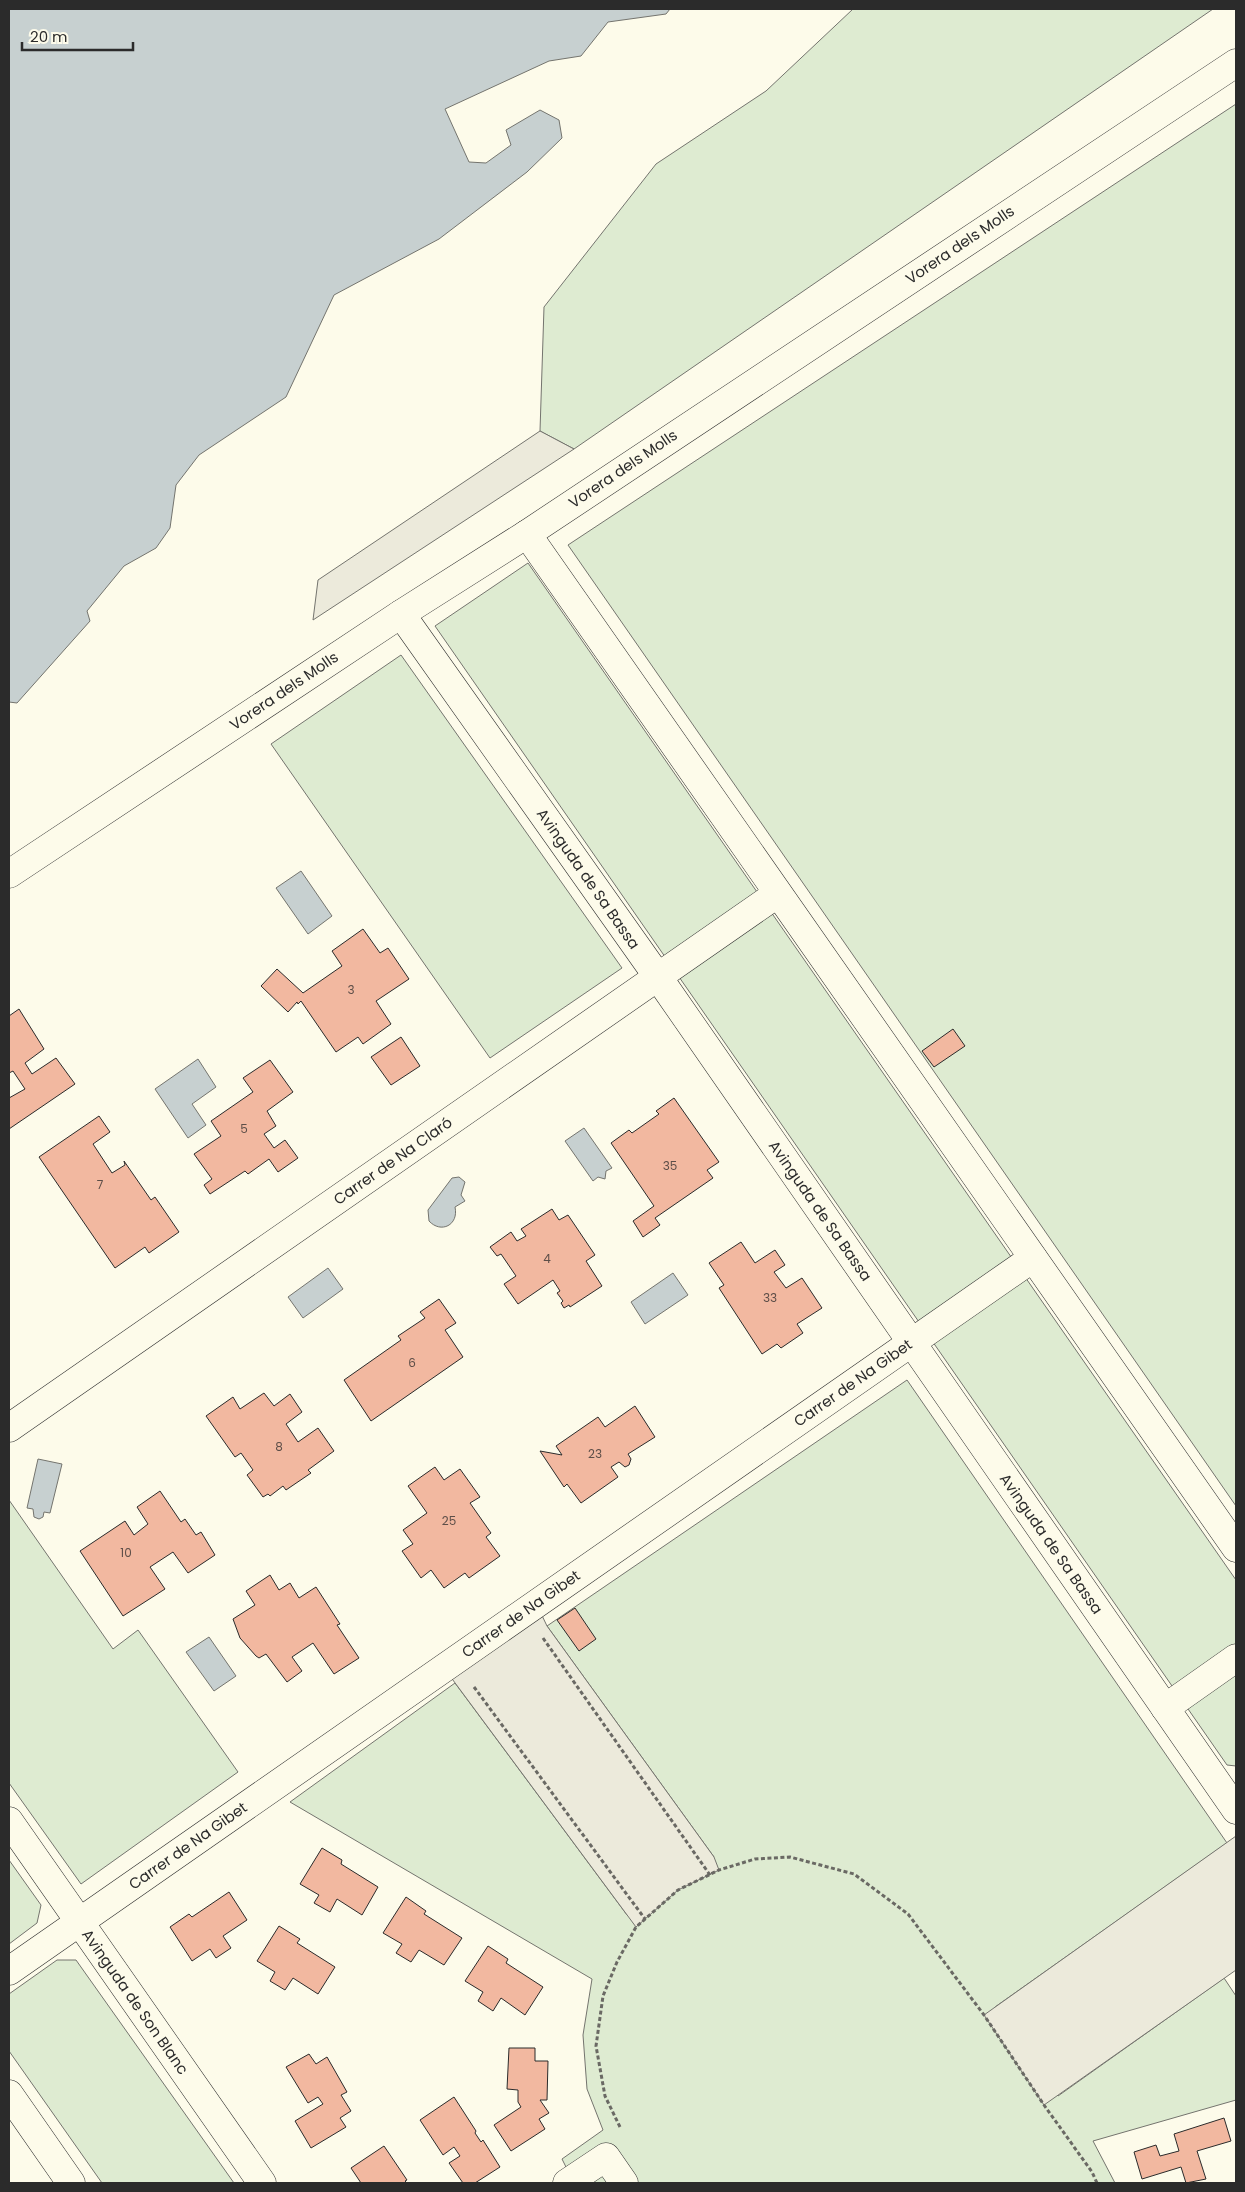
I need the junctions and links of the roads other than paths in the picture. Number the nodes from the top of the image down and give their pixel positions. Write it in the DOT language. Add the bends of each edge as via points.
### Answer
graph roads {
  1 [pos="1236,63"];
  2 [pos="527,534"];
  3 [pos="401,614"];
  4 [pos="9,874"];
  5 [pos="777,894"];
  6 [pos="658,977"];
  7 [pos="1033,1258"];
  8 [pos="911,1342"];
  9 [pos="9,1428"];
  10 [pos="1236,1548"];
  11 [pos="1236,1658"];
  12 [pos="1165,1708"];
  13 [pos="1236,1810"];
  14 [pos="9,1821"];
  15 [pos="79,1922"];
  16 [pos="9,1971"];
  17 [pos="9,2094"];
  18 [pos="71,2183"];
  19 [pos="262,2183"];
  20 [pos="567,2183"];
  21 [pos="624,2183"];
  1 -- 2 [label="street, Vorera dels Molls"];
  2 -- 3 [label="street, Vorera dels Molls"];
  2 -- 5 [label="street"];
  3 -- 4 [label="street, Vorera dels Molls"];
  3 -- 6 [label="street, Avinguda de Sa Bassa"];
  5 -- 6 [label="street, Carrer de Na Claró"];
  5 -- 7 [label="street"];
  6 -- 8 [label="street, Avinguda de Sa Bassa"];
  6 -- 9 [label="street, Carrer de Na Claró"];
  7 -- 8 [label="street, Carrer de Na Gibet"];
  7 -- 10 [label="street"];
  8 -- 12 [label="street, Avinguda de Sa Bassa"];
  8 -- 15 [label="street, Carrer de Na Gibet"];
  11 -- 12 [label="street"];
  12 -- 13 [label="street, Avinguda de Sa Bassa"];
  14 -- 15 [label="street, Avinguda de Son Blanc"];
  15 -- 16 [label="street, Carrer de Na Gibet"];
  15 -- 19 [label="street, Avinguda de Son Blanc"];
  17 -- 18 [label="street"];
  20 -- 21 [label="street" via="606,2157"];
}
